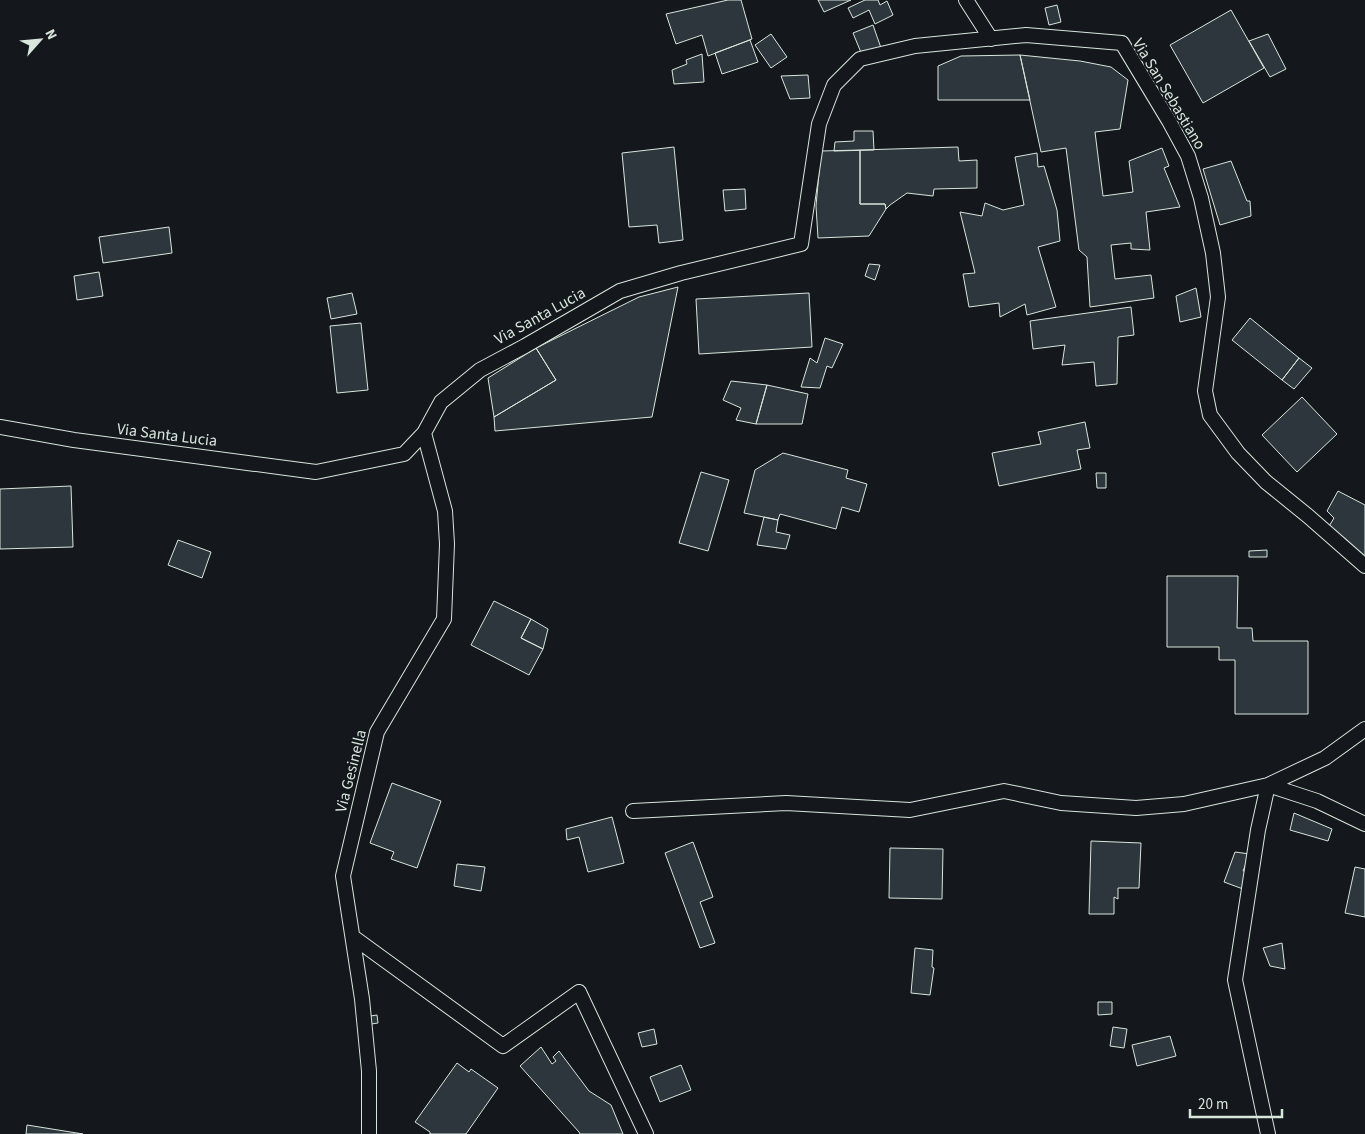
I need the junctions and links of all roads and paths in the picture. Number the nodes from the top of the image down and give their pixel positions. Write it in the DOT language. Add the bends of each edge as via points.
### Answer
graph roads {
  1 [pos="966,0"];
  2 [pos="991,38"];
  3 [pos="0,426"];
  4 [pos="424,433"];
  5 [pos="1365,566"];
  6 [pos="1365,729"];
  7 [pos="1268,785"];
  8 [pos="632,811"];
  9 [pos="1365,824"];
  10 [pos="353,937"];
  11 [pos="368,1134"];
  12 [pos="646,1134"];
  13 [pos="1268,1134"];
  1 -- 2 [label="lane"];
  2 -- 4 [label="lane, Via Santa Lucia" via="915,46 860,59 834,85 818,124 800,244 620,291 480,370 441,402"];
  2 -- 5 [label="lane, Via San Sebastiano" via="1026,35 1122,43 1188,156 1201,198 1218,297 1205,391 1210,414 1238,453 1266,482"];
  3 -- 4 [label="lane, Via Santa Lucia" via="74,440 316,472 404,454"];
  4 -- 10 [label="lane, Via Gesinella" via="444,511 447,544 444,619 377,732 343,876"];
  6 -- 7 [label="lane" via="1325,758"];
  7 -- 8 [label="lane" via="1184,804 1136,808 1061,803 1004,791 910,810 786,803"];
  7 -- 9 [label="lane" via="1317,802"];
  7 -- 13 [label="lane" via="1258,830 1236,980"];
  10 -- 11 [label="lane, Via Gesinella" via="369,1070"];
  10 -- 12 [label="lane" via="503,1046 579,992"];
}
